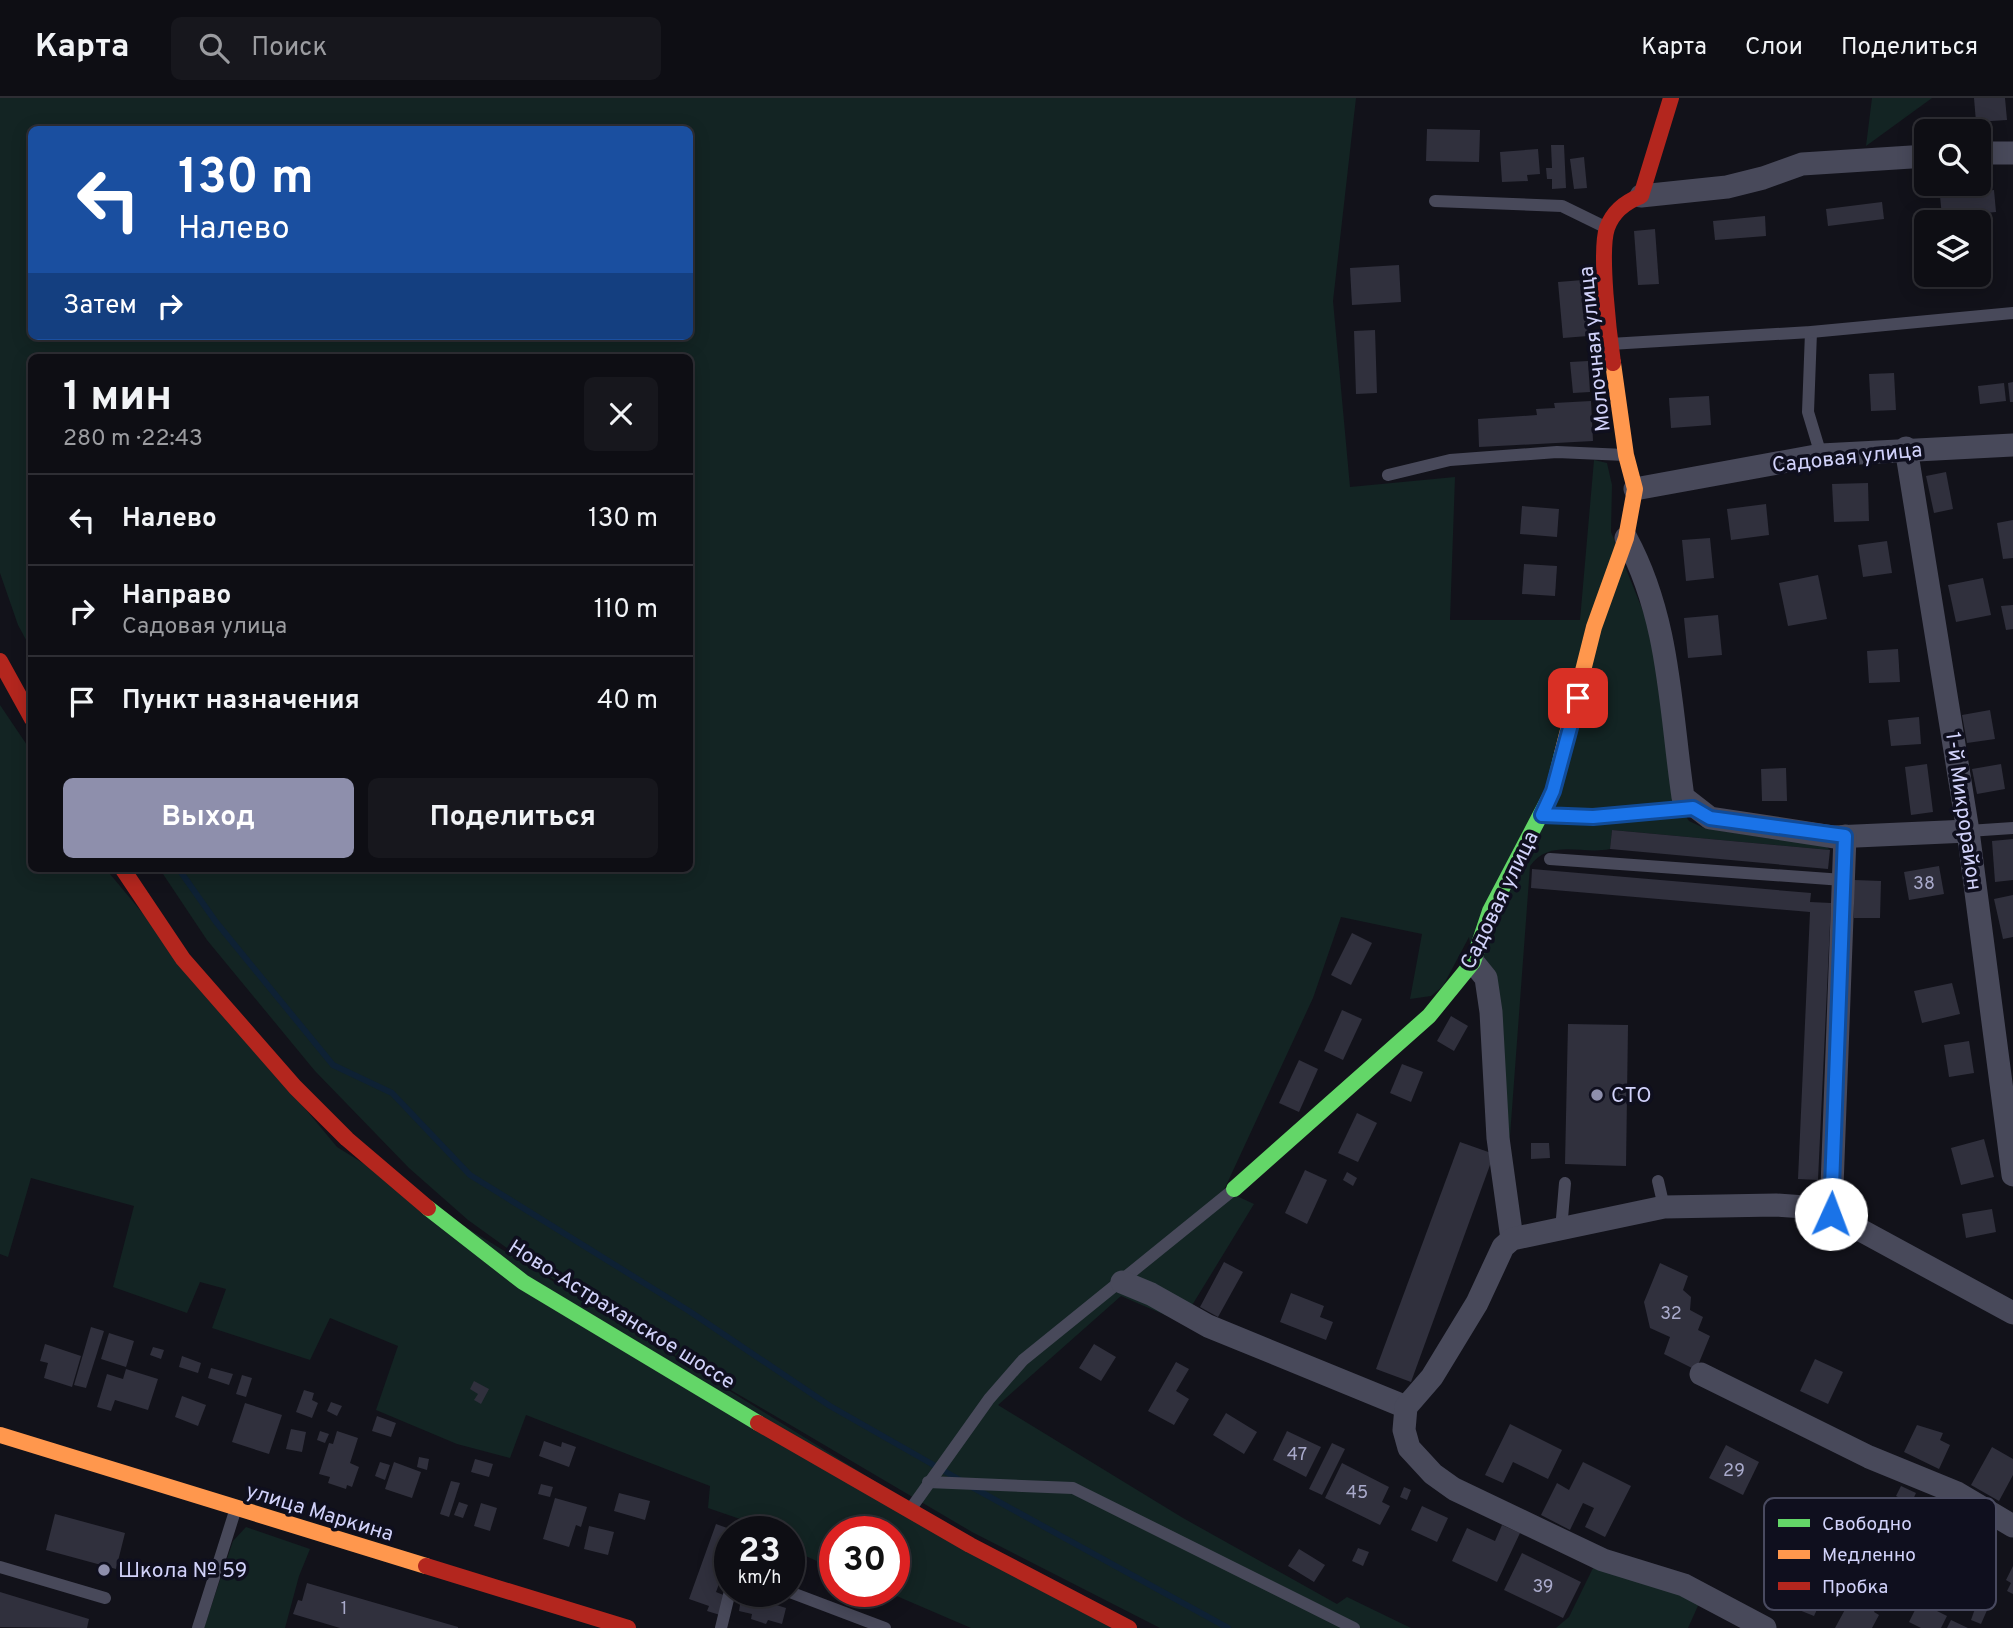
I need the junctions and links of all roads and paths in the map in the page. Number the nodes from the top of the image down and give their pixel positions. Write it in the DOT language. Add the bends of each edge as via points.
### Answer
graph roads {
  1 [pos="1671,98"];
  2 [pos="1991,153"];
  3 [pos="2013,153"];
  4 [pos="1914,157"];
  5 [pos="1641,196"];
  6 [pos="1435,201"];
  7 [pos="1607,228"];
  8 [pos="2013,313"];
  9 [pos="1811,332"];
  10 [pos="1610,344"];
  11 [pos="2013,445"];
  12 [pos="1906,449"];
  13 [pos="1626,455"];
  14 [pos="1821,456"];
  15 [pos="1388,475"];
  16 [pos="1635,489"];
  17 [pos="1626,538"];
  18 [pos="0,661"];
  19 [pos="28,712"];
  20 [pos="1693,808"];
  21 [pos="1542,815"];
  22 [pos="2013,828"];
  23 [pos="1968,831"];
  24 [pos="1845,836"];
  25 [pos="1550,859"];
  26 [pos="125,872"];
  27 [pos="1843,880"];
  28 [pos="1473,962"];
  29 [pos="2013,1175"];
  30 [pos="1658,1181"];
  31 [pos="1565,1183"];
  32 [pos="1234,1189"];
  33 [pos="1664,1207"];
  34 [pos="1831,1214"];
  35 [pos="1561,1230"];
  36 [pos="1513,1239"];
  37 [pos="1122,1282"];
  38 [pos="2013,1314"];
  39 [pos="1701,1374"];
  40 [pos="1406,1407"];
  41 [pos="0,1435"];
  42 [pos="928,1482"];
  43 [pos="1966,1498"];
  44 [pos="236,1508"];
  45 [pos="910,1510"];
  46 [pos="1996,1515"];
  47 [pos="2013,1525"];
  48 [pos="0,1567"];
  49 [pos="105,1598"];
  50 [pos="805,1598"];
  51 [pos="726,1607"];
  52 [pos="198,1628"];
  53 [pos="628,1628"];
  54 [pos="721,1628"];
  55 [pos="885,1628"];
  56 [pos="1129,1628"];
  57 [pos="1354,1628"];
  58 [pos="1765,1628"];
  1 -- 5 [label="street"];
  2 -- 3 [label="street"];
  4 -- 5 [label="street" via="1802,163 1727,187"];
  5 -- 7 [label="street" via="1623,203"];
  6 -- 7 [label="lane" via="1562,206"];
  7 -- 10 [label="street, Молочная улица"];
  8 -- 9 [label="lane"];
  9 -- 10 [label="lane"];
  9 -- 14 [label="lane" via="1808,412"];
  10 -- 13 [label="street, Молочная улица"];
  11 -- 12 [label="street, Садовая улица"];
  12 -- 14 [label="street, Садовая улица"];
  12 -- 23 [label="street, 1-й Микрорайон"];
  13 -- 15 [label="lane" via="1568,452 1450,460"];
  13 -- 16 [label="street, Молочная улица"];
  14 -- 16 [label="street, Садовая улица"];
  16 -- 17 [label="street, Садовая улица"];
  17 -- 20 [label="street" via="1651,589 1668,666 1683,797"];
  17 -- 21 [label="street, Садовая улица" via="1594,627 1567,743"];
  18 -- 19 [label="street"];
  20 -- 21 [label="lane" via="1593,817"];
  20 -- 24 [label="street" via="1710,818"];
  21 -- 28 [label="street, Садовая улица" via="1520,848 1490,911"];
  22 -- 23 [label="lane"];
  23 -- 24 [label="street"];
  23 -- 29 [label="street, 1-й Микрорайон"];
  24 -- 27 [label="street"];
  25 -- 27 [label="lane"];
  26 -- 45 [label="street, Ново-Астраханское шоссе" via="183,959 295,1087 347,1139 452,1227 523,1282 658,1366"];
  27 -- 34 [label="street"];
  28 -- 32 [label="street, Садовая улица" via="1429,1016"];
  28 -- 36 [label="street" via="1486,978 1491,1012 1498,1138"];
  30 -- 33 [label="lane"];
  31 -- 35 [label="lane"];
  32 -- 37 [label="lane"];
  33 -- 34 [label="street" via="1776,1205"];
  33 -- 35 [label="street"];
  34 -- 38 [label="street"];
  35 -- 36 [label="street"];
  36 -- 40 [label="street" via="1503,1247 1477,1303 1432,1377"];
  37 -- 40 [label="street" via="1208,1326"];
  37 -- 42 [label="lane" via="1023,1360"];
  39 -- 43 [label="street" via="1869,1457"];
  40 -- 58 [label="street" via="1404,1430 1409,1448 1454,1489 1603,1560 1684,1585"];
  41 -- 44 [label="street, улица Маркина"];
  42 -- 45 [label="lane"];
  42 -- 57 [label="lane" via="1073,1488"];
  44 -- 52 [label="lane"];
  44 -- 53 [label="street, улица Маркина"];
  45 -- 56 [label="street, Ново-Астраханское шоссе"];
  46 -- 47 [label="street"];
  48 -- 49 [label="lane"];
  50 -- 55 [label="lane"];
  51 -- 54 [label="lane"];
}
